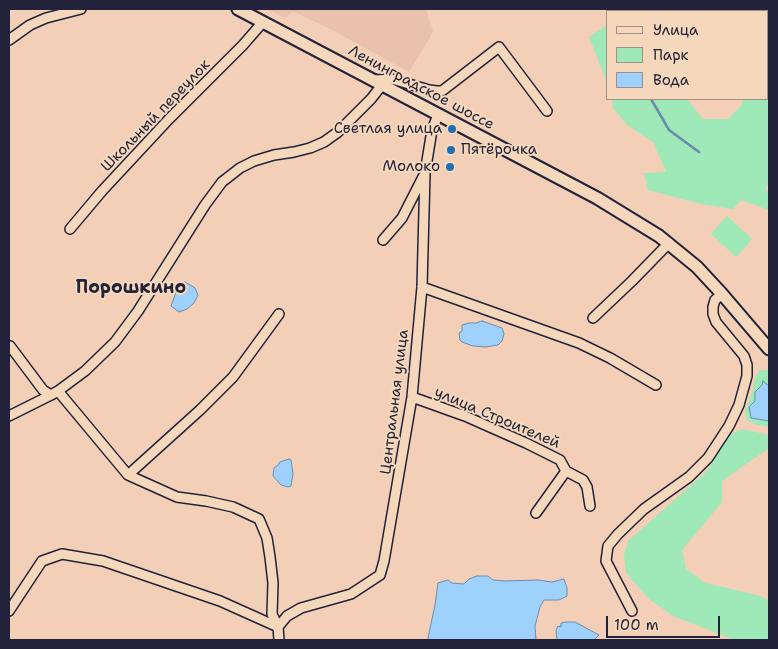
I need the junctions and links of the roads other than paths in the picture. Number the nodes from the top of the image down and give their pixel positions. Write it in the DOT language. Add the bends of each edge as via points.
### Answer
graph roads {
  1 [pos="81,9"];
  2 [pos="238,9"];
  3 [pos="263,22"];
  4 [pos="9,40"];
  5 [pos="378,83"];
  6 [pos="547,111"];
  7 [pos="438,115"];
  8 [pos="426,173"];
  9 [pos="70,229"];
  10 [pos="384,240"];
  11 [pos="669,243"];
  12 [pos="422,287"];
  13 [pos="722,294"];
  14 [pos="279,314"];
  15 [pos="592,318"];
  16 [pos="10,346"];
  17 [pos="769,350"];
  18 [pos="656,385"];
  19 [pos="54,393"];
  20 [pos="412,397"];
  21 [pos="9,416"];
  22 [pos="566,471"];
  23 [pos="128,475"];
  24 [pos="590,506"];
  25 [pos="536,513"];
  26 [pos="632,611"];
  27 [pos="9,612"];
  28 [pos="278,627"];
  29 [pos="279,640"];
  1 -- 4 [label="street" via="46,18"];
  2 -- 3 [label="main road, Ленинградское шоссе"];
  3 -- 5 [label="main road, Ленинградское шоссе"];
  3 -- 9 [label="street, Школьный переулок" via="169,119"];
  5 -- 6 [label="street" via="392,79 442,91 499,47"];
  5 -- 7 [label="main road, Ленинградское шоссе"];
  5 -- 19 [label="street" via="371,99 324,142 254,160 222,182 115,342 86,371"];
  7 -- 8 [label="street, Центральная улица" via="432,130"];
  7 -- 11 [label="main road, Ленинградское шоссе" via="597,198"];
  8 -- 10 [label="street" via="402,218"];
  8 -- 12 [label="street, Центральная улица"];
  11 -- 13 [label="main road, Ленинградское шоссе" via="698,267"];
  11 -- 15 [label="street"];
  12 -- 18 [label="street" via="579,343"];
  12 -- 20 [label="street, Центральная улица"];
  13 -- 17 [label="main road, Ленинградское шоссе"];
  13 -- 26 [label="street" via="715,300 713,314 747,365 739,405 708,458 689,477 644,509 608,546 606,561"];
  14 -- 23 [label="street" via="233,377"];
  16 -- 19 [label="street" via="43,390"];
  19 -- 21 [label="street"];
  19 -- 23 [label="street"];
  20 -- 22 [label="street, улица Строителей" via="526,443 560,460"];
  20 -- 28 [label="street, Центральная улица" via="380,575 351,594 300,608"];
  22 -- 24 [label="street, улица Строителей" via="583,480"];
  22 -- 25 [label="street"];
  23 -- 28 [label="street" via="177,497 233,507 259,519 267,538 273,583 272,614"];
  27 -- 28 [label="street" via="42,560 62,554 103,561 220,601"];
  28 -- 29 [label="street"];
}
